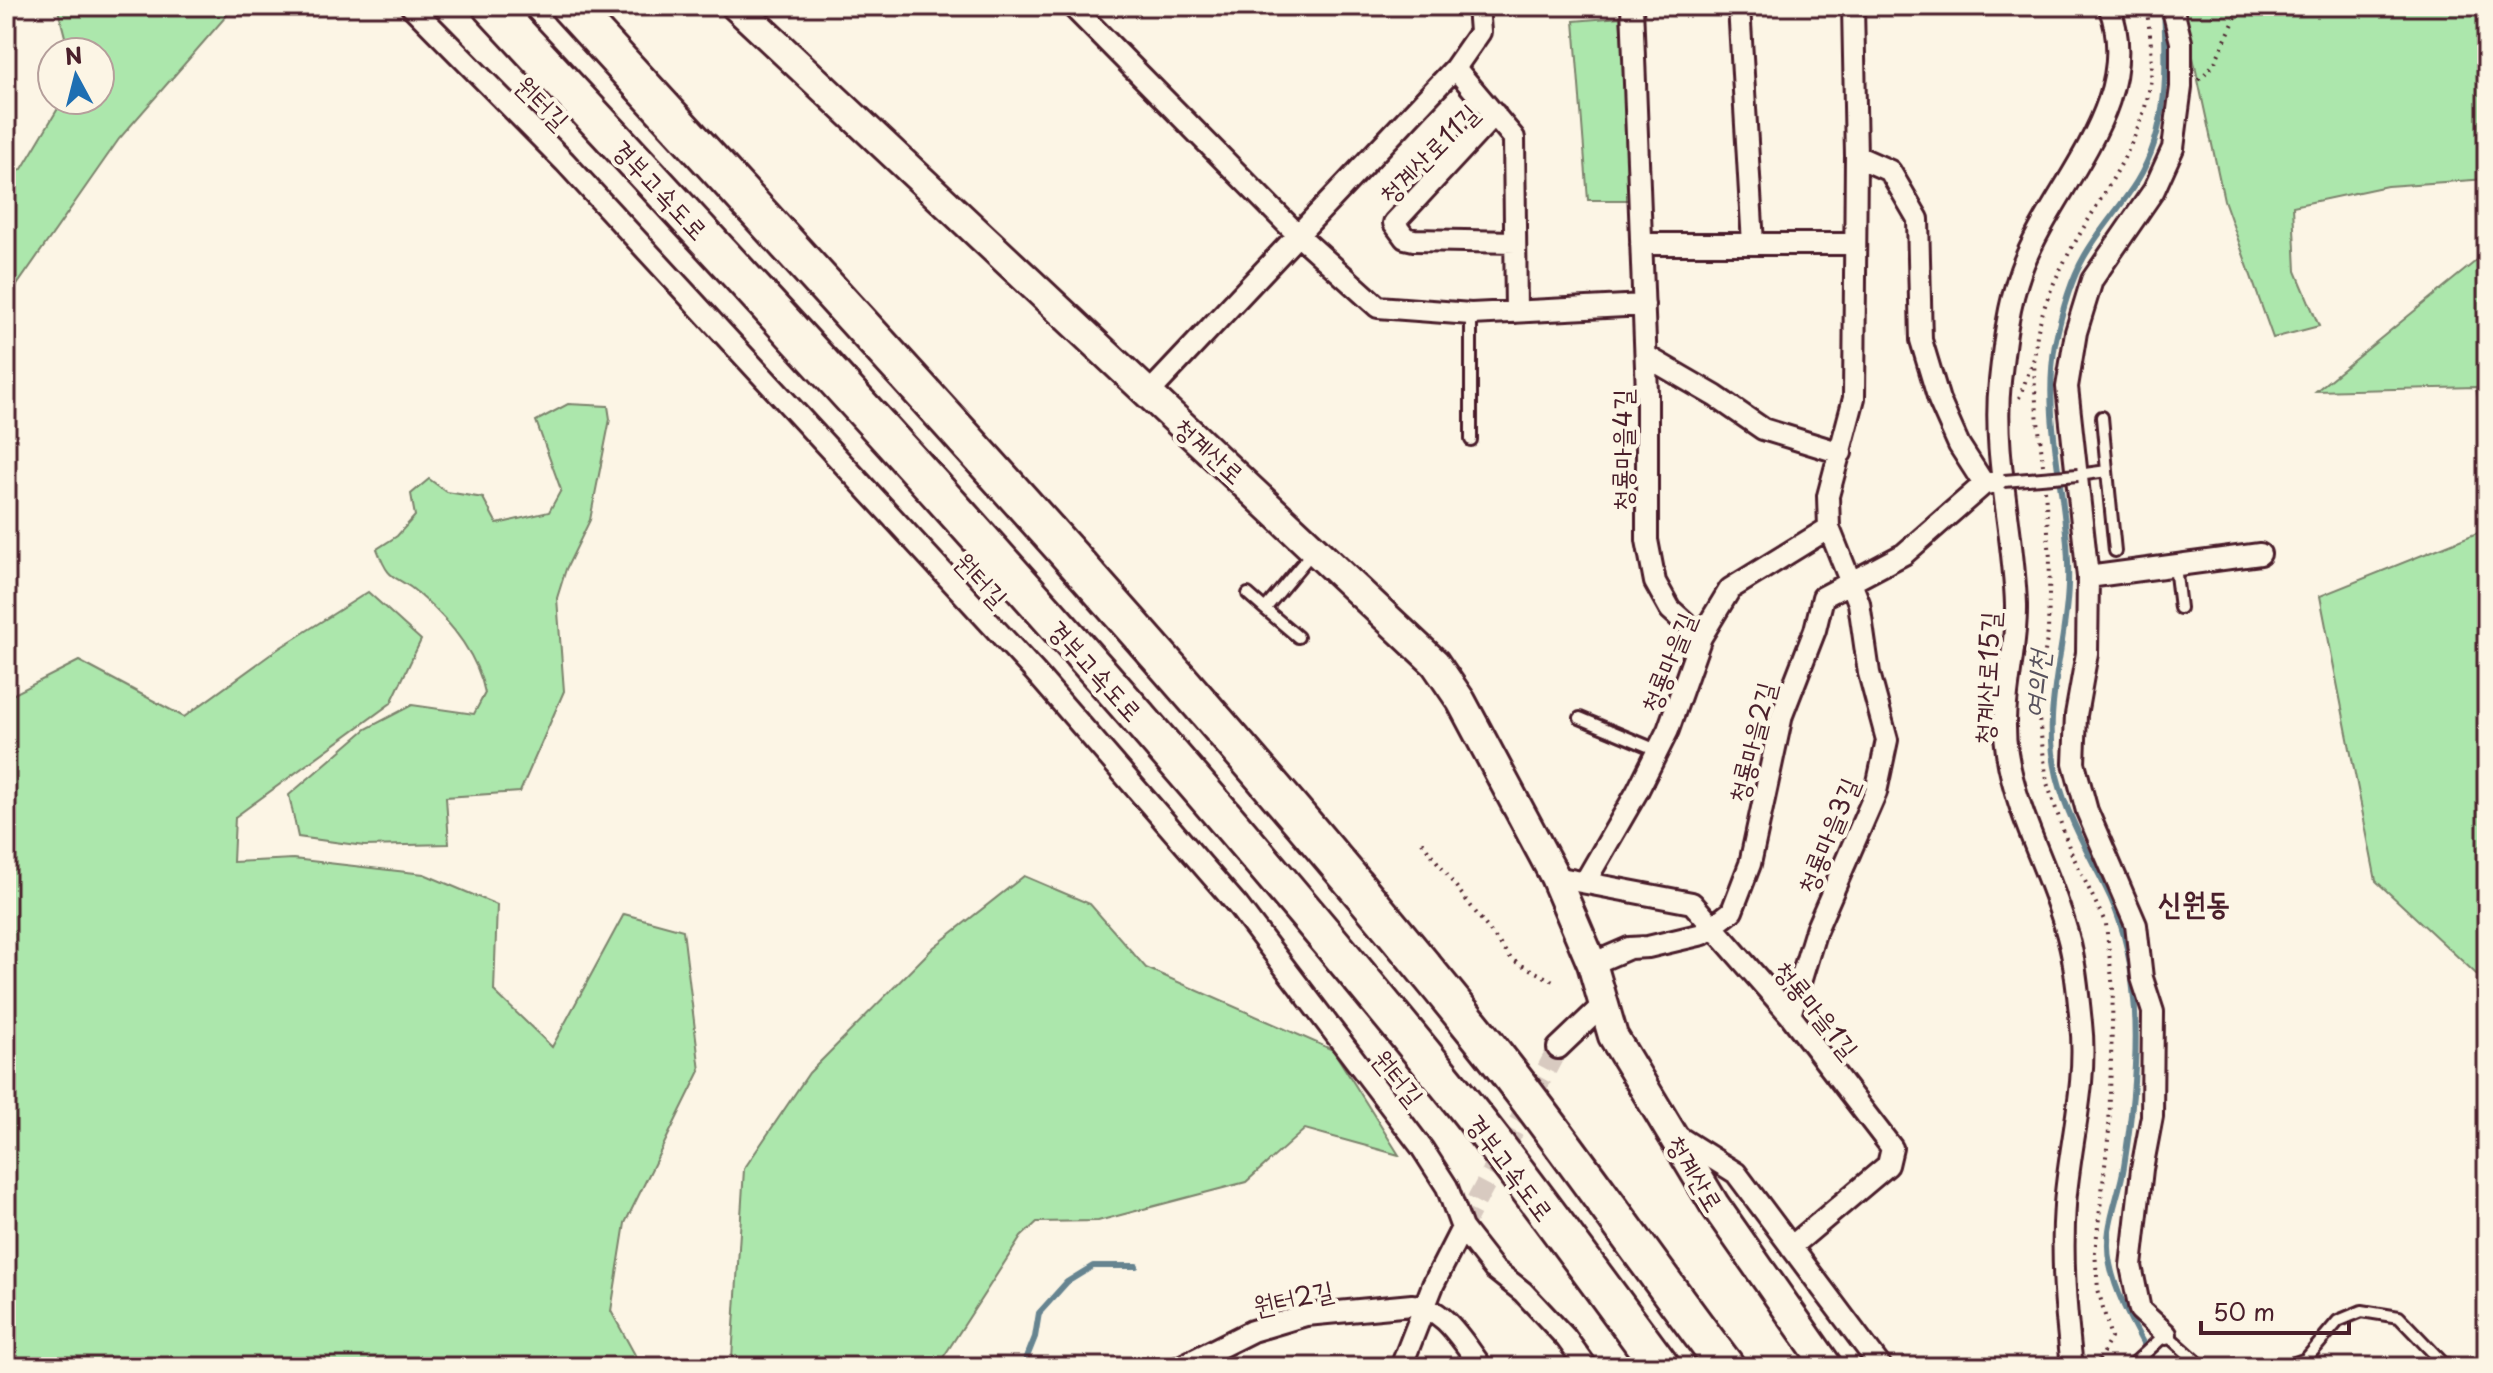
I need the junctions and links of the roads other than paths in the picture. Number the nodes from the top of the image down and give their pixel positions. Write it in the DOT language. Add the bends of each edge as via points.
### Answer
graph roads {
  1 [pos="411,6"];
  2 [pos="491,6"];
  3 [pos="569,6"];
  4 [pos="736,6"];
  5 [pos="1072,6"];
  6 [pos="1478,6"];
  7 [pos="1632,6"];
  8 [pos="1739,6"];
  9 [pos="1853,6"];
  10 [pos="2109,6"];
  11 [pos="2172,6"];
  12 [pos="1455,68"];
  13 [pos="1495,114"];
  14 [pos="1856,156"];
  15 [pos="1298,235"];
  16 [pos="1515,242"];
  17 [pos="1641,244"];
  18 [pos="1753,244"];
  19 [pos="1855,244"];
  20 [pos="1644,305"];
  21 [pos="1516,312"];
  22 [pos="1471,314"];
  23 [pos="1646,356"];
  24 [pos="1148,394"];
  25 [pos="2102,417"];
  26 [pos="1471,440"];
  27 [pos="1841,453"];
  28 [pos="2107,471"];
  29 [pos="2078,475"];
  30 [pos="1994,483"];
  31 [pos="1829,528"];
  32 [pos="1315,548"];
  33 [pos="2115,551"];
  34 [pos="2260,554"];
  35 [pos="2175,566"];
  36 [pos="2088,577"];
  37 [pos="1851,580"];
  38 [pos="1248,594"];
  39 [pos="2180,608"];
  40 [pos="1265,609"];
  41 [pos="1298,637"];
  42 [pos="1701,637"];
  43 [pos="1580,718"];
  44 [pos="1657,750"];
  45 [pos="1555,877"];
  46 [pos="1585,882"];
  47 [pos="1715,925"];
  48 [pos="1592,964"];
  49 [pos="1604,1004"];
  50 [pos="1790,1015"];
  51 [pos="1558,1048"];
  52 [pos="1672,1133"];
  53 [pos="1462,1228"];
  54 [pos="1791,1247"];
  55 [pos="1425,1306"];
  56 [pos="2166,1334"];
  57 [pos="2134,1364"];
  58 [pos="1185,1365"];
  59 [pos="1401,1367"];
  60 [pos="1482,1367"];
  61 [pos="1587,1367"];
  62 [pos="1661,1367"];
  63 [pos="1726,1367"];
  64 [pos="1828,1367"];
  65 [pos="1881,1367"];
  66 [pos="2072,1367"];
  67 [pos="2203,1367"];
  68 [pos="2283,1367"];
  69 [pos="2456,1367"];
  1 -- 53 [label="street, 원터길" via="732,341 1035,672 1238,906 1422,1148 1447,1187"];
  2 -- 62 [label="highway, 경부고속도로" via="714,245 1154,736 1435,1068"];
  3 -- 63 [label="highway, 경부고속도로" via="990,464 1366,899 1477,1032"];
  4 -- 24 [label="street, 청계산로"];
  5 -- 15 [label="street"];
  6 -- 12 [label="street, 청계산로11길" via="1480,32"];
  7 -- 17 [label="street, 청룡마을4길"];
  8 -- 18 [label="street"];
  9 -- 14 [label="street"];
  10 -- 30 [label="street, 청계산로15길" via="2117,25 2115,86 2097,132 2050,208 2021,271 2005,331"];
  11 -- 29 [label="street" via="2181,42 2173,148 2154,190 2092,280 2076,332 2067,387"];
  12 -- 13 [label="street"];
  12 -- 15 [label="street, 청계산로11길"];
  13 -- 16 [label="street, 청계산로11길" via="1514,138"];
  13 -- 16 [label="street, 청계산로11길" via="1394,223 1405,238 1414,240"];
  14 -- 19 [label="street"];
  14 -- 30 [label="street" via="1890,171 1918,219 1921,340 1959,445"];
  15 -- 22 [label="street" via="1378,307"];
  15 -- 24 [label="street, 청계산로11길"];
  16 -- 21 [label="street, 청계산로11길"];
  17 -- 18 [label="street"];
  17 -- 20 [label="street, 청룡마을4길"];
  18 -- 19 [label="street"];
  19 -- 27 [label="street" via="1854,398"];
  20 -- 21 [label="street"];
  20 -- 23 [label="street, 청룡마을4길"];
  21 -- 22 [label="street"];
  22 -- 26 [label="lane"];
  23 -- 27 [label="street" via="1763,429"];
  23 -- 42 [label="street, 청룡마을4길" via="1647,540 1655,582 1670,609"];
  24 -- 32 [label="street, 청계산로"];
  25 -- 28 [label="lane"];
  27 -- 31 [label="street" via="1828,496"];
  28 -- 29 [label="lane"];
  28 -- 33 [label="lane"];
  29 -- 30 [label="lane, bridge"];
  29 -- 36 [label="street"];
  30 -- 37 [label="street" via="1904,554"];
  30 -- 66 [label="street, 청계산로15길" via="2016,609 2005,698 2007,752 2069,939 2082,1028 2065,1204 2063,1293"];
  31 -- 37 [label="street, 청룡마을3길"];
  31 -- 42 [label="street, 청룡마을길" via="1730,589"];
  32 -- 40 [label="lane"];
  32 -- 45 [label="street, 청계산로" via="1435,663 1461,701"];
  34 -- 35 [label="street"];
  35 -- 36 [label="street"];
  35 -- 39 [label="lane"];
  36 -- 56 [label="street" via="2087,653 2074,763 2087,811 2136,925 2142,978 2153,1012 2152,1116 2131,1266 2140,1310"];
  37 -- 47 [label="street, 청룡마을2길" via="1823,597 1782,715 1750,864 1732,911"];
  37 -- 50 [label="street, 청룡마을3길" via="1887,740 1876,792 1816,930"];
  38 -- 40 [label="lane"];
  40 -- 41 [label="lane"];
  42 -- 44 [label="street, 청룡마을길"];
  43 -- 44 [label="lane"];
  44 -- 46 [label="street, 청룡마을길"];
  45 -- 46 [label="street, 청룡마을1길"];
  45 -- 48 [label="street, 청계산로"];
  46 -- 47 [label="street, 청룡마을1길" via="1692,903"];
  47 -- 48 [label="street" via="1703,934 1629,948"];
  47 -- 50 [label="street, 청룡마을1길"];
  48 -- 49 [label="street, 청계산로"];
  49 -- 51 [label="street"];
  49 -- 52 [label="street, 청계산로" via="1613,1036"];
  50 -- 54 [label="street, 청룡마을1길" via="1892,1148 1888,1165"];
  52 -- 54 [label="street" via="1736,1173"];
  52 -- 64 [label="street, 청계산로" via="1714,1204"];
  53 -- 55 [label="street"];
  53 -- 61 [label="street, 원터길"];
  54 -- 65 [label="street"];
  55 -- 58 [label="street, 원터2길" via="1306,1315 1252,1331"];
  55 -- 59 [label="street"];
  55 -- 60 [label="street" via="1447,1322"];
  56 -- 57 [label="lane"];
  56 -- 67 [label="lane"];
  68 -- 69 [label="lane" via="2306,1359 2338,1321 2362,1311 2399,1317 2443,1363"];
}
